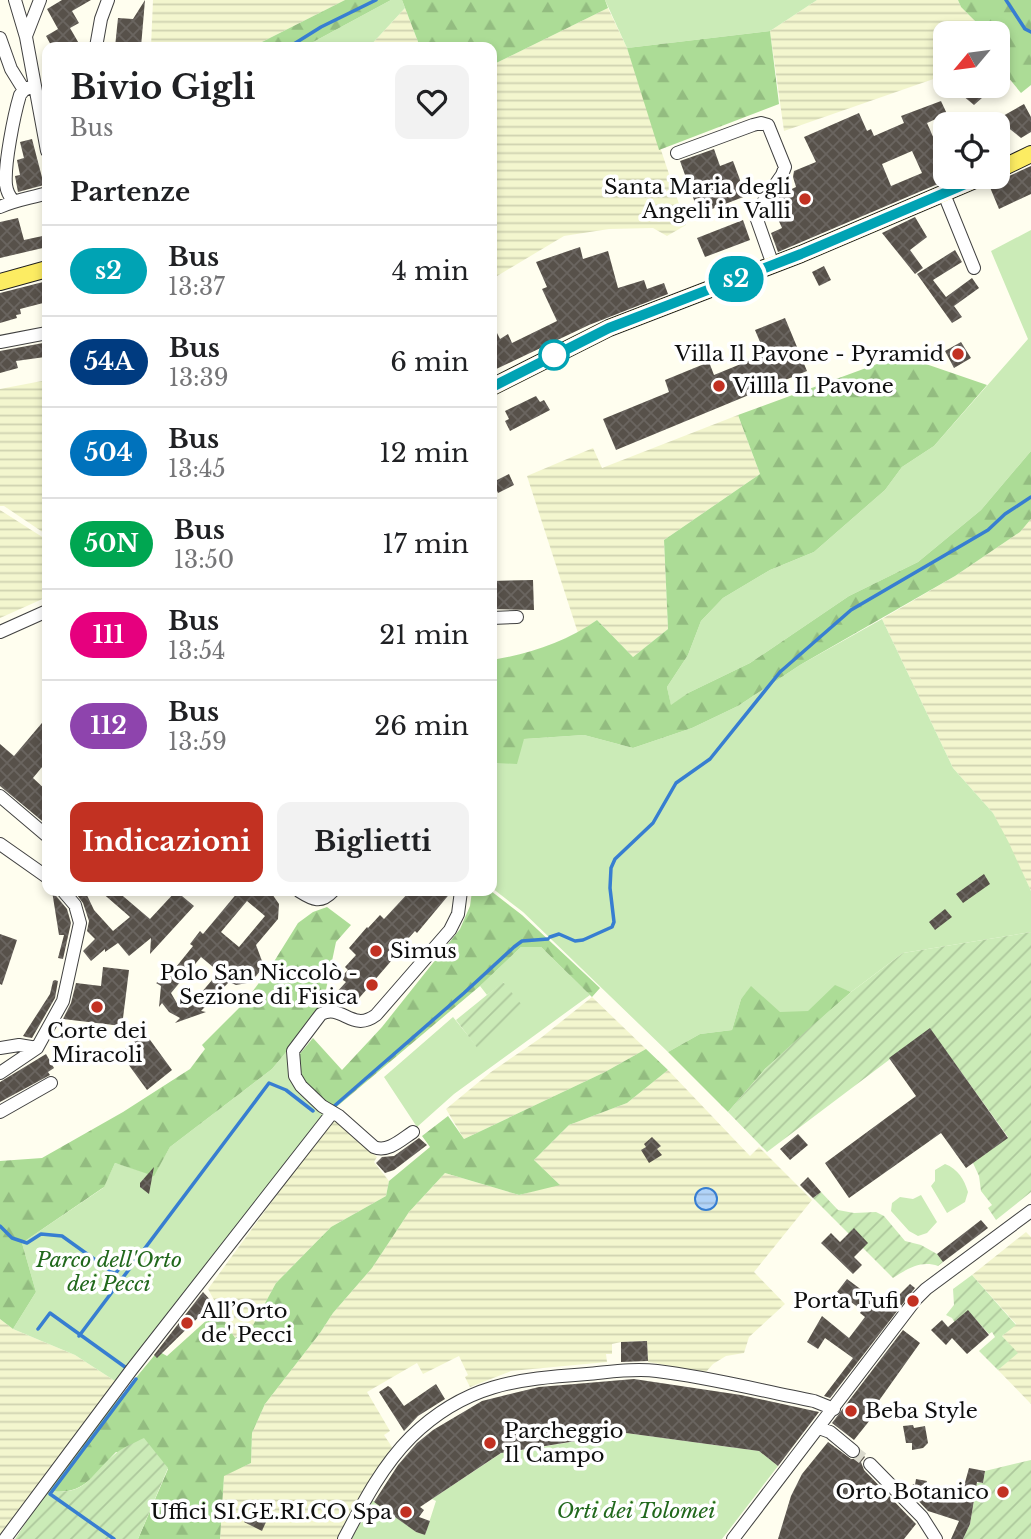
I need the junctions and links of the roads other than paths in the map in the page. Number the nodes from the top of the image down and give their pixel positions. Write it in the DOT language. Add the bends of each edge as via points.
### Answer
graph roads {
  1 [pos="15,0"];
  2 [pos="40,0"];
  3 [pos="108,0"];
  4 [pos="26,37"];
  5 [pos="0,38"];
  6 [pos="97,42"];
  7 [pos="28,88"];
  8 [pos="42,134"];
  9 [pos="677,153"];
  10 [pos="1031,154"];
  11 [pos="1010,164"];
  12 [pos="955,189"];
  13 [pos="42,194"];
  14 [pos="944,194"];
  15 [pos="13,200"];
  16 [pos="0,207"];
  17 [pos="773,265"];
  18 [pos="974,268"];
  19 [pos="42,271"];
  20 [pos="0,282"];
  21 [pos="42,334"];
  22 [pos="0,342"];
  23 [pos="497,384"];
  24 [pos="42,613"];
  25 [pos="517,617"];
  26 [pos="497,618"];
  27 [pos="0,632"];
  28 [pos="0,796"];
  29 [pos="42,832"];
  30 [pos="0,844"];
  31 [pos="42,873"];
  32 [pos="67,896"];
  33 [pos="308,896"];
  34 [pos="328,896"];
  35 [pos="460,896"];
  36 [pos="0,1048"];
  37 [pos="37,1048"];
  38 [pos="0,1073"];
  39 [pos="51,1083"];
  40 [pos="0,1112"];
  41 [pos="332,1113"];
  42 [pos="413,1132"];
  43 [pos="1031,1211"];
  44 [pos="834,1409"];
  45 [pos="819,1429"];
  46 [pos="853,1451"];
  47 [pos="870,1464"];
  48 [pos="5,1539"];
  49 [pos="344,1539"];
  50 [pos="733,1539"];
  51 [pos="936,1539"];
  1 -- 4 [label="street"];
  2 -- 4 [label="street"];
  3 -- 6 [label="street"];
  4 -- 7 [label="street"];
  5 -- 7 [label="street" via="11,69"];
  7 -- 8 [label="street"];
  7 -- 15 [label="street" via="17,109 6,183"];
  9 -- 17 [label="street" via="753,125 768,125 785,167 755,214"];
  10 -- 11 [label="main road"];
  12 -- 14 [label="main road"];
  13 -- 15 [label="street"];
  14 -- 17 [label="main road"];
  14 -- 18 [label="street"];
  15 -- 16 [label="street"];
  17 -- 23 [label="main road" via="609,328"];
  19 -- 20 [label="main road"];
  21 -- 22 [label="street"];
  24 -- 27 [label="street"];
  25 -- 26 [label="street"];
  28 -- 29 [label="street"];
  30 -- 31 [label="street"];
  32 -- 37 [label="street" via="77,909 79,933 63,1001"];
  33 -- 34 [label="street" via="318,900"];
  35 -- 41 [label="street" via="450,930 376,1015 359,1021 334,1010 321,1014 293,1051 293,1071 301,1086"];
  36 -- 37 [label="street"];
  37 -- 38 [label="street"];
  39 -- 40 [label="street"];
  41 -- 42 [label="street" via="378,1149"];
  41 -- 48 [label="street"];
  43 -- 44 [label="street" via="926,1289"];
  44 -- 45 [label="street"];
  44 -- 49 [label="street" via="814,1401 648,1370 527,1378 490,1387 437,1416 410,1438 382,1472"];
  45 -- 46 [label="street"];
  45 -- 50 [label="street"];
  47 -- 51 [label="street" via="922,1517"];
}
